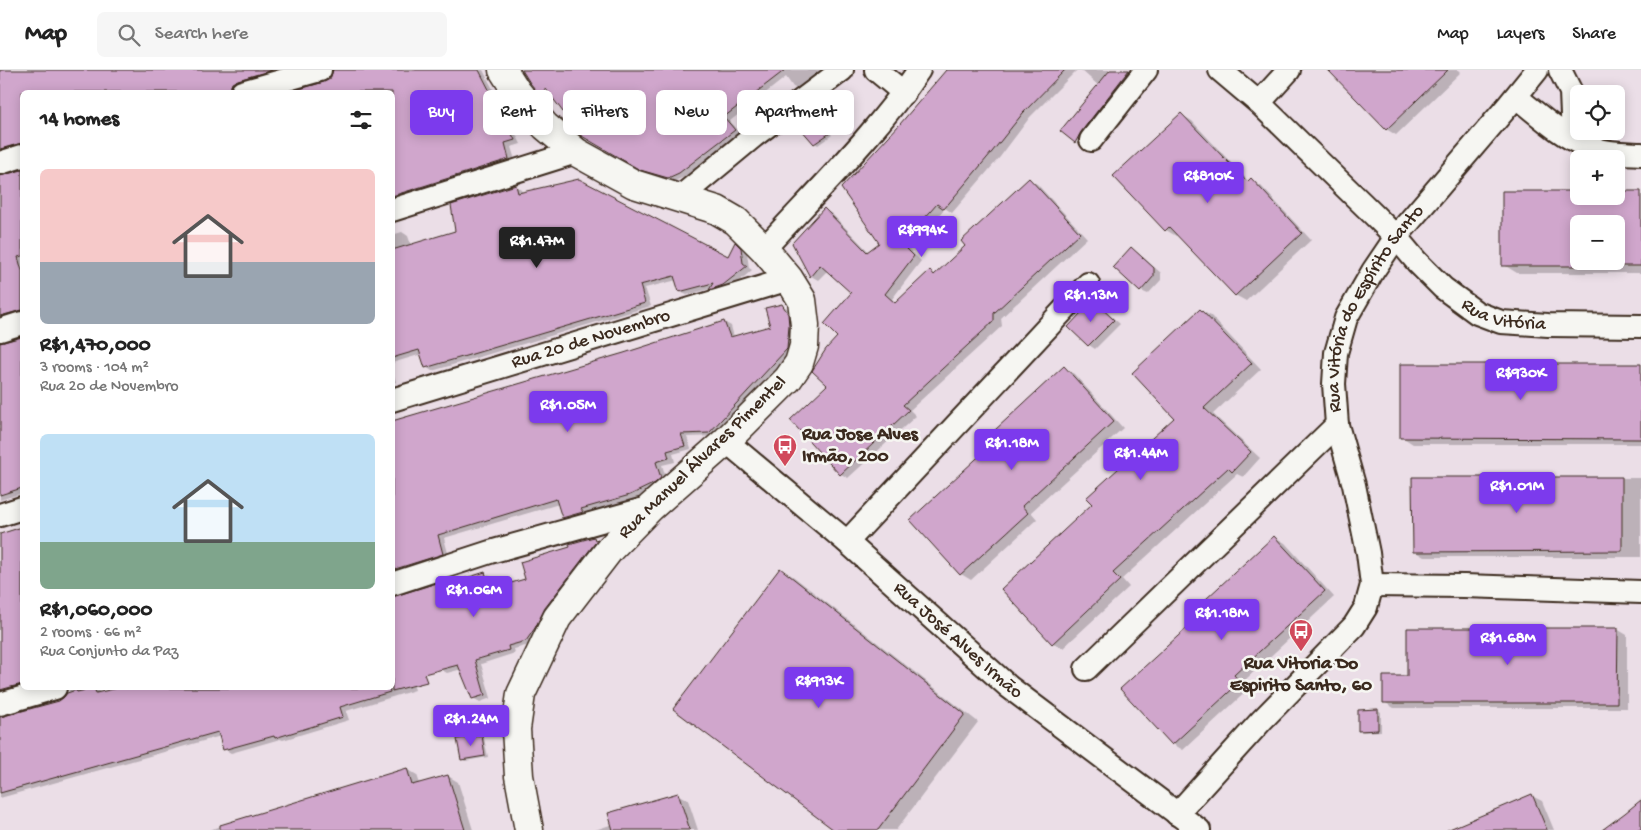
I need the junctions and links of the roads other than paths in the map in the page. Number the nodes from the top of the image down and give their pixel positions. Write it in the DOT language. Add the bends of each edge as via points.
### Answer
graph roads {
  1 [pos="320,70"];
  2 [pos="502,70"];
  3 [pos="842,70"];
  4 [pos="876,70"];
  5 [pos="919,70"];
  6 [pos="1146,70"];
  7 [pos="1220,70"];
  8 [pos="1290,70"];
  9 [pos="1537,70"];
  10 [pos="1560,70"];
  11 [pos="249,90"];
  12 [pos="1570,90"];
  13 [pos="904,93"];
  14 [pos="1516,97"];
  15 [pos="1259,103"];
  16 [pos="1570,137"];
  17 [pos="1091,140"];
  18 [pos="1575,140"];
  19 [pos="576,152"];
  20 [pos="1641,154"];
  21 [pos="20,157"];
  22 [pos="0,163"];
  23 [pos="678,199"];
  24 [pos="395,209"];
  25 [pos="1396,237"];
  26 [pos="764,249"];
  27 [pos="789,279"];
  28 [pos="1088,284"];
  29 [pos="20,324"];
  30 [pos="1641,326"];
  31 [pos="0,330"];
  32 [pos="395,399"];
  33 [pos="1337,426"];
  34 [pos="726,441"];
  35 [pos="651,507"];
  36 [pos="20,509"];
  37 [pos="0,515"];
  38 [pos="846,542"];
  39 [pos="395,583"];
  40 [pos="1372,585"];
  41 [pos="1641,592"];
  42 [pos="1086,669"];
  43 [pos="47,690"];
  44 [pos="0,704"];
  45 [pos="1177,814"];
  46 [pos="530,830"];
  47 [pos="1198,830"];
  1 -- 11 [label="street"];
  2 -- 19 [label="street, Rua Manuel Álvares Pimentel" via="544,126"];
  3 -- 23 [label="street" via="754,136"];
  4 -- 13 [label="street"];
  5 -- 13 [label="street"];
  6 -- 17 [label="street"];
  7 -- 15 [label="street, Rua Vitória"];
  8 -- 15 [label="street"];
  9 -- 14 [label="street, Rua Vitória do Espírito Santo"];
  10 -- 12 [label="street"];
  13 -- 26 [label="street"];
  14 -- 16 [label="street"];
  14 -- 25 [label="street, Rua Vitória do Espírito Santo"];
  15 -- 25 [label="street, Rua Vitória"];
  18 -- 20 [label="street" via="1602,150"];
  19 -- 23 [label="street, Rua Manuel Álvares Pimentel" via="634,184"];
  19 -- 24 [label="street"];
  21 -- 22 [label="street"];
  23 -- 26 [label="street, Rua Manuel Álvares Pimentel" via="716,210 736,221"];
  25 -- 30 [label="street, Rua Vitória" via="1443,288 1477,313 1501,322"];
  25 -- 33 [label="street, Rua Vitória do Espírito Santo" via="1346,318 1336,353"];
  26 -- 27 [label="street, Rua Manuel Álvares Pimentel"];
  27 -- 32 [label="street, Rua 20 de Novembro"];
  27 -- 34 [label="street, Rua Manuel Álvares Pimentel" via="802,300 805,325 799,363"];
  28 -- 38 [label="street"];
  29 -- 31 [label="street"];
  33 -- 40 [label="street, Rua Vitória do Espírito Santo" via="1354,485"];
  33 -- 42 [label="street"];
  34 -- 35 [label="street, Rua Manuel Álvares Pimentel"];
  34 -- 38 [label="street, Rua José Alves Irmão"];
  35 -- 39 [label="street" via="490,552"];
  35 -- 46 [label="street, Rua Manuel Álvares Pimentel" via="610,549 558,618 521,694 516,729 519,776"];
  36 -- 37 [label="street"];
  38 -- 45 [label="street, Rua José Alves Irmão" via="1009,687"];
  40 -- 41 [label="street"];
  40 -- 45 [label="street, Rua Vitória do Espírito Santo" via="1366,607 1354,626 1262,720"];
  43 -- 44 [label="street"];
  45 -- 47 [label="street, Rua José Alves Irmão"];
}
